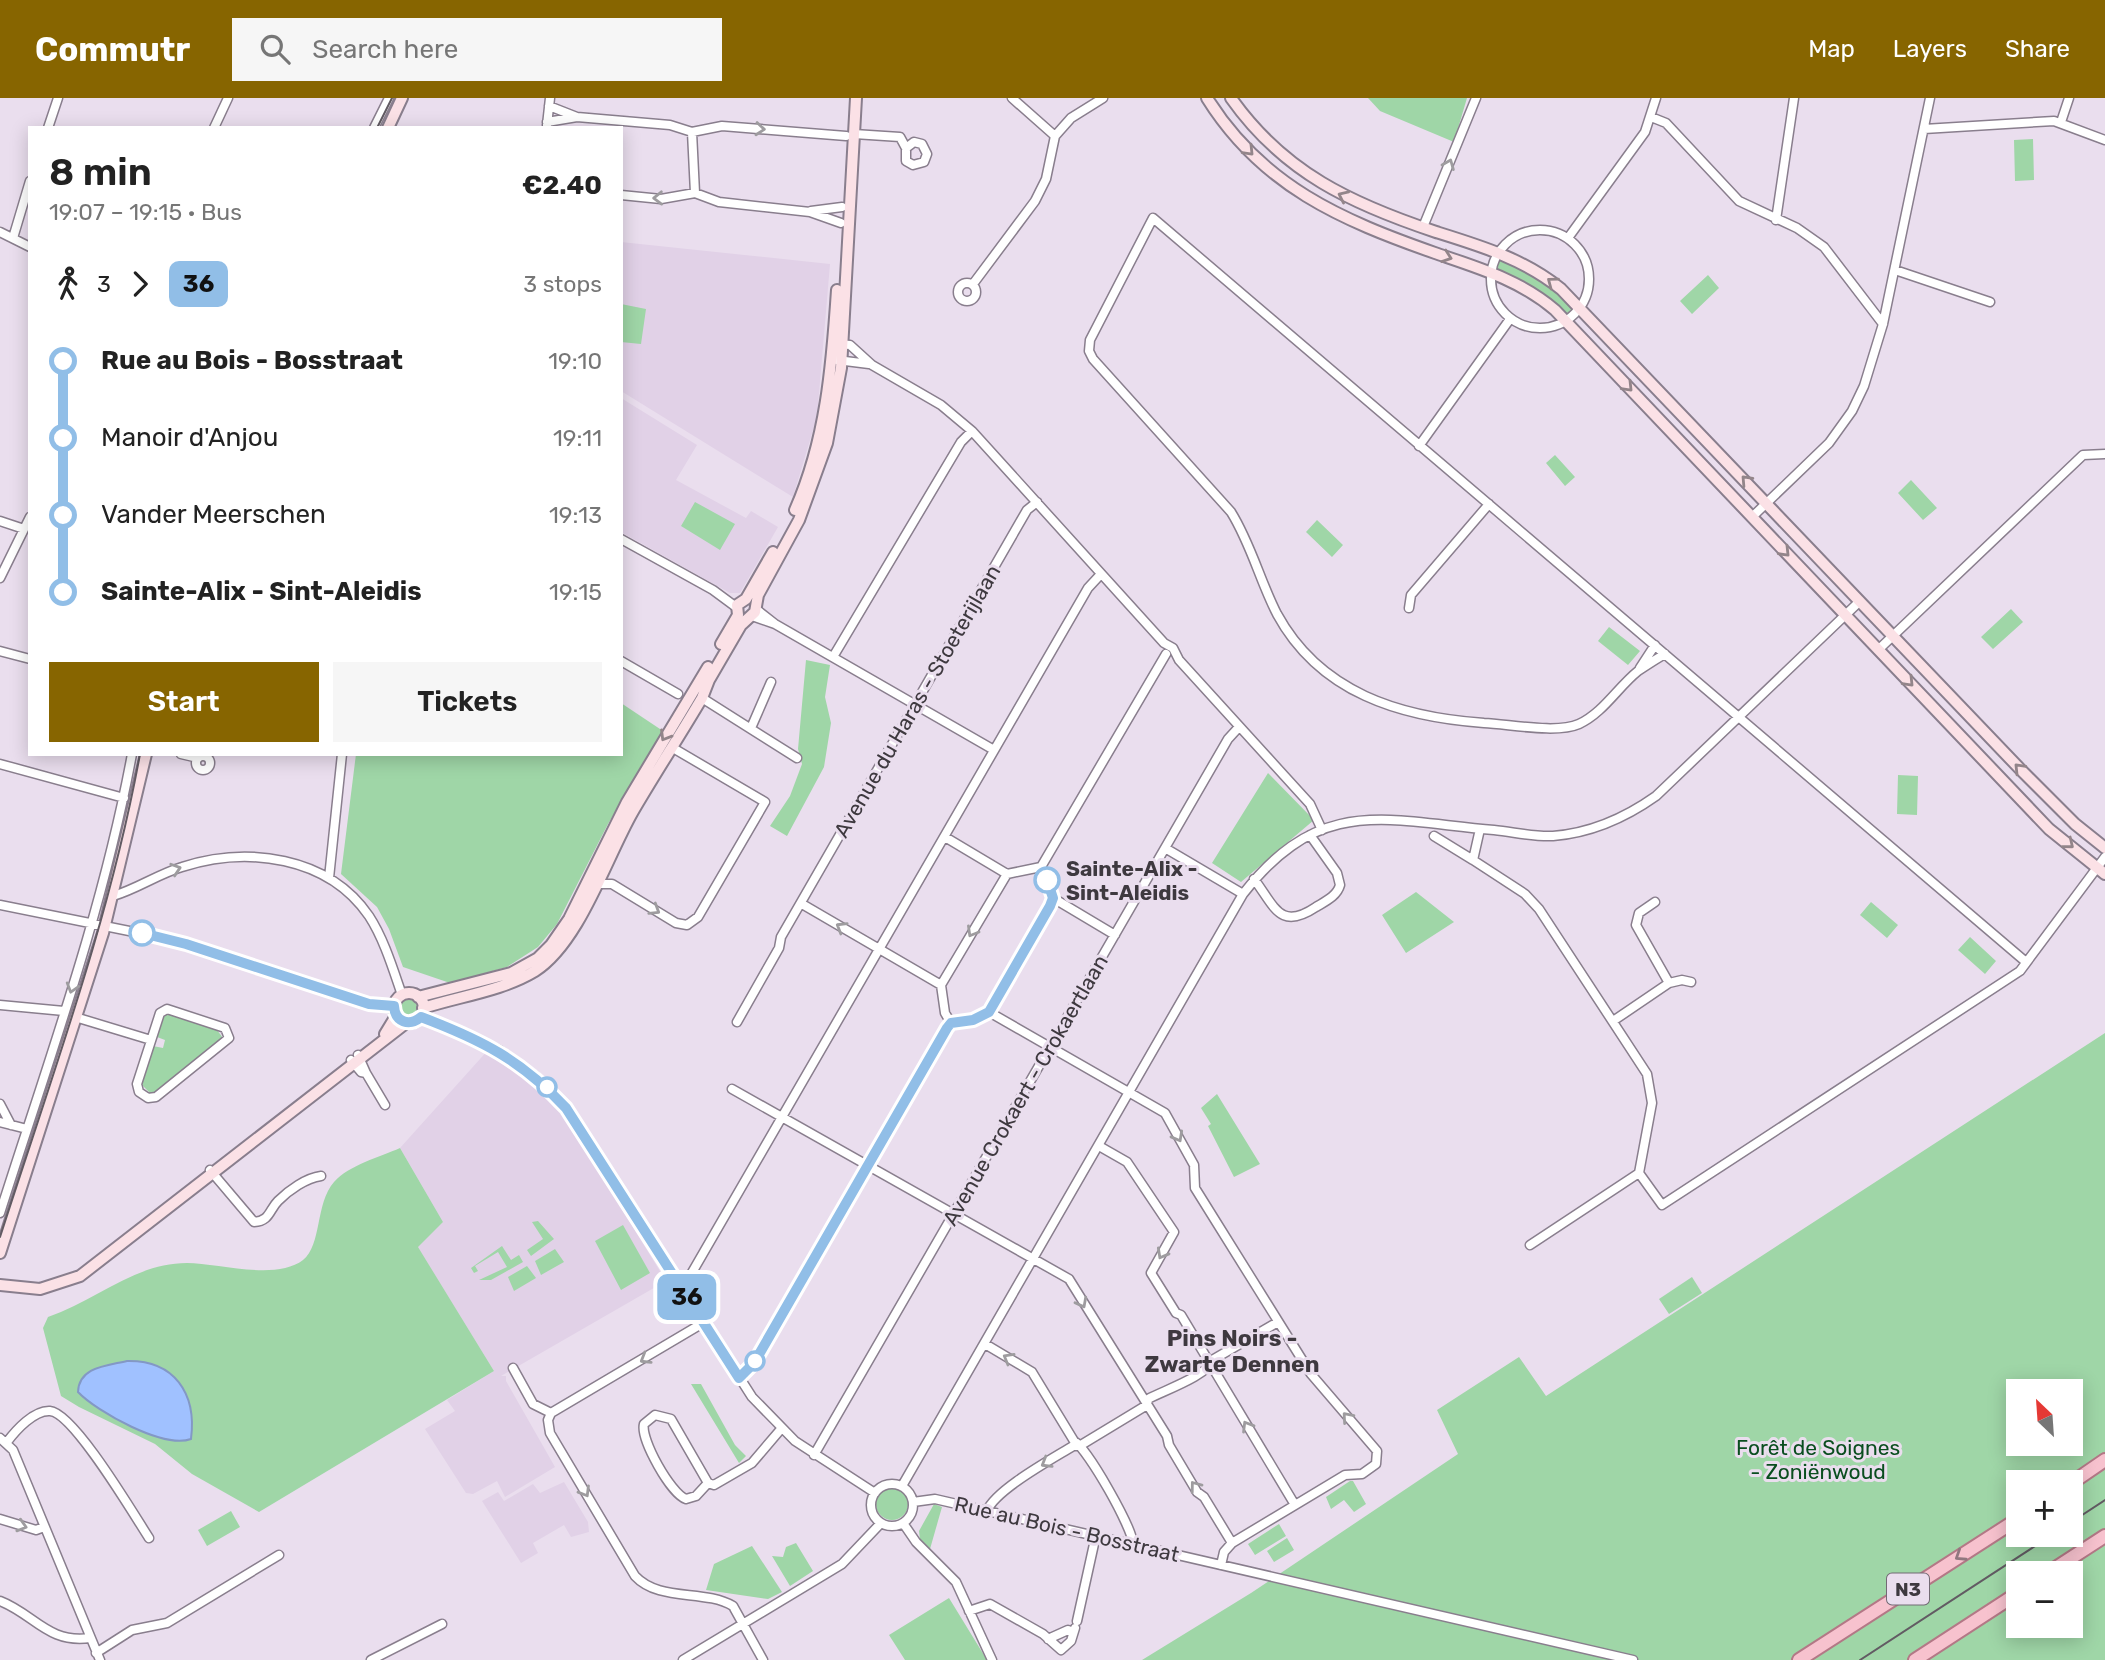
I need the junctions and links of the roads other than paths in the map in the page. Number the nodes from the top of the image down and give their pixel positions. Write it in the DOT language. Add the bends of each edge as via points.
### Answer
graph roads {
  1 [pos="58,98"];
  2 [pos="228,98"];
  3 [pos="389,98"];
  4 [pos="402,98"];
  5 [pos="849,98"];
  6 [pos="856,98"];
  7 [pos="1012,98"];
  8 [pos="1023,98"];
  9 [pos="1103,98"];
  10 [pos="1207,98"];
  11 [pos="1231,98"];
  12 [pos="1476,98"];
  13 [pos="1656,98"];
  14 [pos="1794,98"];
  15 [pos="1930,98"];
  16 [pos="2069,98"];
  17 [pos="549,102"];
  18 [pos="1025,109"];
  19 [pos="577,117"];
  20 [pos="1651,117"];
  21 [pos="2061,122"];
  22 [pos="547,125"];
  23 [pos="49,126"];
  24 [pos="215,126"];
  25 [pos="375,126"];
  26 [pos="388,126"];
  27 [pos="1924,129"];
  28 [pos="692,132"];
  29 [pos="850,135"];
  30 [pos="1055,136"];
  31 [pos="2105,140"];
  32 [pos="905,148"];
  33 [pos="28,188"];
  34 [pos="695,193"];
  35 [pos="623,195"];
  36 [pos="842,207"];
  37 [pos="810,212"];
  38 [pos="1776,220"];
  39 [pos="841,223"];
  40 [pos="1423,227"];
  41 [pos="0,232"];
  42 [pos="13,238"];
  43 [pos="1568,238"];
  44 [pos="28,246"];
  45 [pos="1416,246"];
  46 [pos="1499,252"];
  47 [pos="1895,271"];
  48 [pos="1491,272"];
  49 [pos="974,285"];
  50 [pos="1990,302"];
  51 [pos="1580,307"];
  52 [pos="1510,319"];
  53 [pos="1567,321"];
  54 [pos="1884,324"];
  55 [pos="838,344"];
  56 [pos="837,359"];
  57 [pos="872,365"];
  58 [pos="972,431"];
  59 [pos="1419,446"];
  60 [pos="2105,454"];
  61 [pos="1037,502"];
  62 [pos="1767,503"];
  63 [pos="1489,504"];
  64 [pos="1752,517"];
  65 [pos="0,521"];
  66 [pos="28,521"];
  67 [pos="24,530"];
  68 [pos="623,540"];
  69 [pos="1101,574"];
  70 [pos="0,578"];
  71 [pos="1860,601"];
  72 [pos="1409,608"];
  73 [pos="746,609"];
  74 [pos="1846,615"];
  75 [pos="1892,636"];
  76 [pos="1164,643"];
  77 [pos="1655,645"];
  78 [pos="1878,649"];
  79 [pos="0,651"];
  80 [pos="1166,654"];
  81 [pos="1665,654"];
  82 [pos="833,657"];
  83 [pos="28,658"];
  84 [pos="1179,660"];
  85 [pos="623,662"];
  86 [pos="1639,671"];
  87 [pos="771,682"];
  88 [pos="678,694"];
  89 [pos="702,698"];
  90 [pos="915,704"];
  91 [pos="1739,717"];
  92 [pos="1240,727"];
  93 [pos="751,728"];
  94 [pos="673,747"];
  95 [pos="995,750"];
  96 [pos="132,756"];
  97 [pos="146,756"];
  98 [pos="190,756"];
  99 [pos="342,756"];
  100 [pos="198,758"];
  101 [pos="797,758"];
  102 [pos="0,764"];
  103 [pos="124,798"];
  104 [pos="1480,829"];
  105 [pos="1322,830"];
  106 [pos="1310,835"];
  107 [pos="1434,836"];
  108 [pos="945,837"];
  109 [pos="1165,848"];
  110 [pos="2105,848"];
  111 [pos="2105,857"];
  112 [pos="1473,860"];
  113 [pos="1041,867"];
  114 [pos="2101,871"];
  115 [pos="105,873"];
  116 [pos="1007,874"];
  117 [pos="118,878"];
  118 [pos="329,878"];
  119 [pos="1254,879"];
  120 [pos="595,884"];
  121 [pos="1243,894"];
  122 [pos="113,896"];
  123 [pos="1053,898"];
  124 [pos="1655,902"];
  125 [pos="802,904"];
  126 [pos="0,905"];
  127 [pos="90,922"];
  128 [pos="105,925"];
  129 [pos="1115,935"];
  130 [pos="879,950"];
  131 [pos="2026,962"];
  132 [pos="1691,982"];
  133 [pos="1669,983"];
  134 [pos="941,985"];
  135 [pos="402,995"];
  136 [pos="418,997"];
  137 [pos="439,1003"];
  138 [pos="0,1005"];
  139 [pos="395,1011"];
  140 [pos="989,1012"];
  141 [pos="422,1013"];
  142 [pos="70,1014"];
  143 [pos="1613,1021"];
  144 [pos="737,1022"];
  145 [pos="406,1023"];
  146 [pos="951,1023"];
  147 [pos="439,1024"];
  148 [pos="151,1040"];
  149 [pos="1050,1048"];
  150 [pos="356,1059"];
  151 [pos="732,1089"];
  152 [pos="1129,1094"];
  153 [pos="0,1104"];
  154 [pos="385,1105"];
  155 [pos="782,1117"];
  156 [pos="0,1122"];
  157 [pos="11,1125"];
  158 [pos="27,1129"];
  159 [pos="1099,1146"];
  160 [pos="867,1166"];
  161 [pos="212,1171"];
  162 [pos="1639,1173"];
  163 [pos="321,1176"];
  164 [pos="0,1213"];
  165 [pos="953,1214"];
  166 [pos="1530,1245"];
  167 [pos="0,1253"];
  168 [pos="1033,1260"];
  169 [pos="0,1279"];
  170 [pos="679,1284"];
  171 [pos="0,1285"];
  172 [pos="1278,1322"];
  173 [pos="703,1323"];
  174 [pos="985,1344"];
  175 [pos="1212,1366"];
  176 [pos="513,1368"];
  177 [pos="739,1378"];
  178 [pos="1147,1405"];
  179 [pos="551,1413"];
  180 [pos="781,1429"];
  181 [pos="4,1440"];
  182 [pos="1081,1445"];
  183 [pos="814,1455"];
  184 [pos="2105,1460"];
  185 [pos="2083,1475"];
  186 [pos="708,1483"];
  187 [pos="902,1486"];
  188 [pos="874,1493"];
  189 [pos="913,1502"];
  190 [pos="1295,1505"];
  191 [pos="987,1511"];
  192 [pos="0,1519"];
  193 [pos="881,1523"];
  194 [pos="903,1523"];
  195 [pos="44,1527"];
  196 [pos="2006,1527"];
  197 [pos="1096,1535"];
  198 [pos="2105,1536"];
  199 [pos="149,1538"];
  200 [pos="1232,1543"];
  201 [pos="1133,1544"];
  202 [pos="279,1555"];
  203 [pos="2066,1561"];
  204 [pos="1221,1565"];
  205 [pos="0,1601"];
  206 [pos="2006,1601"];
  207 [pos="969,1611"];
  208 [pos="442,1624"];
  209 [pos="743,1624"];
  210 [pos="1075,1627"];
  211 [pos="90,1638"];
  212 [pos="1048,1639"];
  213 [pos="98,1656"];
  214 [pos="371,1660"];
  215 [pos="683,1660"];
  216 [pos="763,1660"];
  217 [pos="992,1660"];
  218 [pos="1633,1660"];
  219 [pos="1799,1660"];
  220 [pos="1915,1660"];
  1 -- 23 [label="street"];
  2 -- 24 [label="street"];
  3 -- 25 [label="street"];
  4 -- 26 [label="street"];
  5 -- 29 [label="street"];
  6 -- 29 [label="street"];
  7 -- 18 [label="street"];
  8 -- 18 [label="street"];
  9 -- 30 [label="street" via="1071,118"];
  10 -- 45 [label="street, one-way" via="1241,143 1297,192 1344,219"];
  40 -- 11 [label="street, one-way" via="1348,199 1314,180 1271,145"];
  40 -- 12 [label="street, one-way"];
  13 -- 20 [label="street"];
  14 -- 38 [label="street"];
  15 -- 27 [label="street"];
  16 -- 21 [label="street"];
  17 -- 19 [label="street"];
  17 -- 22 [label="street"];
  18 -- 30 [label="street"];
  19 -- 22 [label="street"];
  19 -- 28 [label="street" via="670,125"];
  20 -- 38 [label="street" via="1666,123 1739,201"];
  20 -- 43 [label="street"];
  21 -- 27 [label="street"];
  21 -- 31 [label="street"];
  27 -- 47 [label="street"];
  28 -- 29 [label="street, one-way" via="722,126"];
  28 -- 34 [label="street"];
  29 -- 32 [label="street" via="900,137"];
  29 -- 36 [label="street"];
  29 -- 55 [label="street"];
  30 -- 49 [label="street" via="1046,179 1035,201"];
  33 -- 42 [label="street"];
  34 -- 35 [label="street, one-way" via="661,199"];
  34 -- 37 [label="street" via="719,202"];
  36 -- 37 [label="street"];
  36 -- 39 [label="street"];
  37 -- 39 [label="street"];
  38 -- 54 [label="street" via="1804,231 1824,247"];
  39 -- 55 [label="street"];
  40 -- 45 [label="street"];
  40 -- 46 [label="street"];
  41 -- 42 [label="street"];
  42 -- 44 [label="street"];
  43 -- 46 [label="street" via="1552,231 1524,232"];
  43 -- 51 [label="street" via="1585,258 1589,272 1587,295"];
  45 -- 48 [label="street, one-way"];
  46 -- 48 [label="street"];
  51 -- 46 [label="street, one-way" via="1549,279"];
  47 -- 50 [label="street"];
  47 -- 54 [label="street"];
  48 -- 52 [label="street" via="1496,303"];
  48 -- 53 [label="street" via="1529,289"];
  51 -- 53 [label="street"];
  62 -- 51 [label="street, one-way"];
  52 -- 53 [label="street" via="1536,329"];
  52 -- 59 [label="street"];
  53 -- 64 [label="street, one-way"];
  54 -- 62 [label="street" via="1852,411 1829,443"];
  55 -- 56 [label="street"];
  55 -- 57 [label="street" via="850,345"];
  56 -- 57 [label="street"];
  56 -- 73 [label="street" via="821,432 797,506"];
  57 -- 58 [label="street" via="942,405"];
  58 -- 61 [label="street"];
  58 -- 82 [label="street" via="961,442"];
  59 -- 63 [label="street"];
  59 -- 86 [label="street" via="1153,218 1090,340 1089,351 1231,512 1277,614 1298,645 1327,674 1379,703 1434,720 1559,728 1586,720"];
  60 -- 75 [label="street" via="2083,455"];
  61 -- 69 [label="street"];
  61 -- 90 [label="street, Avenue du Haras - Stoeterijlaan" via="1027,510"];
  62 -- 64 [label="street"];
  62 -- 71 [label="street"];
  63 -- 72 [label="street" via="1411,595"];
  63 -- 77 [label="street"];
  64 -- 74 [label="street, one-way"];
  65 -- 67 [label="street"];
  66 -- 67 [label="street"];
  67 -- 70 [label="street"];
  68 -- 73 [label="street"];
  69 -- 76 [label="street"];
  69 -- 95 [label="street" via="1088,588"];
  71 -- 74 [label="street"];
  71 -- 75 [label="street"];
  73 -- 82 [label="street"];
  73 -- 89 [label="street"];
  73 -- 136 [label="street, one-way" via="627,802 566,925 551,945 511,973"];
  74 -- 78 [label="street"];
  74 -- 91 [label="street"];
  75 -- 78 [label="street"];
  110 -- 75 [label="street, one-way" via="2051,801"];
  76 -- 80 [label="street"];
  76 -- 84 [label="street"];
  77 -- 81 [label="street"];
  77 -- 86 [label="street"];
  78 -- 114 [label="street, one-way" via="2049,829"];
  79 -- 83 [label="street"];
  80 -- 84 [label="street"];
  80 -- 113 [label="street"];
  81 -- 86 [label="street"];
  81 -- 91 [label="street"];
  82 -- 90 [label="street"];
  84 -- 92 [label="street"];
  85 -- 88 [label="street"];
  87 -- 93 [label="street"];
  89 -- 93 [label="street"];
  89 -- 94 [label="street"];
  90 -- 95 [label="street"];
  90 -- 125 [label="street, Avenue du Haras - Stoeterijlaan"];
  91 -- 104 [label="street" via="1656,796 1616,820 1550,836"];
  91 -- 131 [label="street"];
  92 -- 105 [label="street" via="1315,810"];
  92 -- 109 [label="street, Avenue Crokaert - Crokaertlaan" via="1228,738"];
  93 -- 101 [label="street"];
  94 -- 120 [label="street"];
  120 -- 94 [label="street, one-way" via="612,884 676,923 687,925 698,917 765,802"];
  95 -- 108 [label="street"];
  96 -- 103 [label="street"];
  97 -- 117 [label="street"];
  98 -- 100 [label="street"];
  99 -- 118 [label="street"];
  102 -- 103 [label="street"];
  103 -- 115 [label="street"];
  104 -- 105 [label="street" via="1389,817"];
  104 -- 112 [label="street"];
  105 -- 106 [label="street"];
  106 -- 119 [label="street"];
  106 -- 119 [label="street" via="1339,879 1335,895 1300,918 1288,919"];
  107 -- 112 [label="street"];
  108 -- 116 [label="street"];
  108 -- 130 [label="street"];
  109 -- 121 [label="street"];
  109 -- 129 [label="street, Avenue Crokaert - Crokaertlaan"];
  111 -- 114 [label="street"];
  112 -- 143 [label="street" via="1525,894 1539,909"];
  113 -- 116 [label="street"];
  113 -- 123 [label="street"];
  114 -- 131 [label="street"];
  115 -- 117 [label="street"];
  115 -- 127 [label="street"];
  116 -- 134 [label="street, one-way"];
  117 -- 122 [label="street"];
  122 -- 118 [label="street, one-way" via="181,867 245,856 296,864"];
  118 -- 135 [label="street" via="369,916"];
  119 -- 121 [label="street"];
  120 -- 137 [label="street" via="570,934 543,965 504,985"];
  121 -- 152 [label="street"];
  122 -- 128 [label="street"];
  123 -- 129 [label="street"];
  123 -- 140 [label="street"];
  124 -- 133 [label="street" via="1639,913 1636,925"];
  130 -- 125 [label="street, one-way"];
  125 -- 144 [label="street, Avenue du Haras - Stoeterijlaan"];
  126 -- 127 [label="street"];
  127 -- 128 [label="street"];
  127 -- 142 [label="street, one-way"];
  128 -- 139 [label="street" via="186,944"];
  128 -- 142 [label="street"];
  129 -- 149 [label="street, Avenue Crokaert - Crokaertlaan"];
  130 -- 134 [label="street"];
  130 -- 155 [label="street"];
  131 -- 162 [label="street" via="2020,971 1662,1205"];
  132 -- 133 [label="street"];
  133 -- 143 [label="street"];
  134 -- 146 [label="street"];
  135 -- 136 [label="street"];
  135 -- 139 [label="street"];
  136 -- 141 [label="street"];
  137 -- 141 [label="street"];
  137 -- 147 [label="street"];
  138 -- 142 [label="street"];
  139 -- 145 [label="street"];
  139 -- 150 [label="street" via="390,1030"];
  140 -- 146 [label="street"];
  140 -- 149 [label="street"];
  141 -- 145 [label="street"];
  141 -- 147 [label="street"];
  142 -- 148 [label="street"];
  142 -- 158 [label="street"];
  142 -- 167 [label="street"];
  143 -- 162 [label="street" via="1647,1074 1652,1095"];
  145 -- 150 [label="street"];
  146 -- 160 [label="street"];
  147 -- 170 [label="street" via="513,1059 566,1108"];
  148 -- 148 [label="street" via="137,1089 152,1098 229,1038 225,1028 167,1009 160,1013"];
  149 -- 152 [label="street"];
  149 -- 165 [label="street, Avenue Crokaert - Crokaertlaan"];
  150 -- 154 [label="street"];
  150 -- 161 [label="street"];
  151 -- 155 [label="street"];
  152 -- 159 [label="street"];
  152 -- 172 [label="street, one-way" via="1165,1112 1194,1165 1195,1188"];
  153 -- 157 [label="street"];
  155 -- 160 [label="street"];
  155 -- 170 [label="street" via="691,1276"];
  156 -- 157 [label="street"];
  157 -- 158 [label="street"];
  158 -- 164 [label="street"];
  159 -- 168 [label="street"];
  159 -- 175 [label="street, one-way" via="1127,1161 1174,1232 1151,1273"];
  160 -- 165 [label="street"];
  160 -- 177 [label="street" via="754,1363"];
  161 -- 163 [label="street" via="254,1222 266,1218 278,1201 311,1178"];
  161 -- 169 [label="street" via="68,1277 31,1285"];
  161 -- 171 [label="street" via="80,1276 40,1289"];
  162 -- 166 [label="street"];
  165 -- 168 [label="street"];
  165 -- 183 [label="street, Avenue Crokaert - Crokaertlaan"];
  168 -- 174 [label="street"];
  168 -- 178 [label="street, one-way" via="1069,1279"];
  170 -- 173 [label="street"];
  172 -- 175 [label="street" via="1214,1360"];
  190 -- 172 [label="street, one-way" via="1345,1475 1369,1471 1377,1456 1375,1447 1311,1374"];
  173 -- 177 [label="street"];
  173 -- 179 [label="street, one-way"];
  182 -- 174 [label="street, one-way" via="1074,1441 1032,1372"];
  174 -- 187 [label="street"];
  175 -- 178 [label="street" via="1148,1399"];
  190 -- 175 [label="street, one-way"];
  176 -- 179 [label="street" via="533,1404"];
  177 -- 180 [label="street"];
  178 -- 182 [label="street"];
  200 -- 178 [label="street, one-way"];
  179 -- 209 [label="street, one-way" via="550,1433 635,1576 652,1589 727,1603"];
  180 -- 183 [label="street"];
  180 -- 186 [label="street" via="752,1463 715,1485"];
  181 -- 195 [label="street"];
  181 -- 199 [label="street" via="36,1415 48,1410 58,1413 96,1457"];
  182 -- 191 [label="street, one-way" via="991,1500"];
  182 -- 201 [label="street" via="1128,1526"];
  183 -- 188 [label="street"];
  184 -- 185 [label="main road"];
  186 -- 186 [label="street" via="671,1419 655,1415 646,1420 643,1437 676,1494 691,1499"];
  187 -- 188 [label="street" via="887,1484"];
  187 -- 189 [label="street"];
  188 -- 193 [label="street" via="872,1512"];
  189 -- 191 [label="street, Rue au Bois - Bosstraat" via="935,1499"];
  189 -- 194 [label="street"];
  190 -- 200 [label="street"];
  191 -- 197 [label="street, Rue au Bois - Bosstraat"];
  192 -- 195 [label="street, one-way" via="36,1530"];
  193 -- 194 [label="street"];
  193 -- 209 [label="street" via="842,1564"];
  194 -- 207 [label="street" via="956,1582"];
  195 -- 211 [label="street"];
  196 -- 219 [label="main road, N3, one-way"];
  197 -- 201 [label="street, Rue au Bois - Bosstraat"];
  197 -- 210 [label="street"];
  198 -- 203 [label="main road"];
  200 -- 204 [label="street"];
  201 -- 204 [label="street, Rue au Bois - Bosstraat"];
  202 -- 213 [label="street" via="167,1623 132,1630"];
  204 -- 218 [label="street, Rue au Bois - Bosstraat"];
  205 -- 211 [label="street" via="68,1639"];
  206 -- 220 [label="main road"];
  207 -- 212 [label="street" via="990,1604"];
  207 -- 217 [label="street"];
  208 -- 214 [label="street"];
  209 -- 215 [label="street"];
  209 -- 216 [label="street"];
  210 -- 212 [label="street"];
  210 -- 212 [label="street" via="1072,1640 1060,1650"];
  211 -- 213 [label="street"];
}
